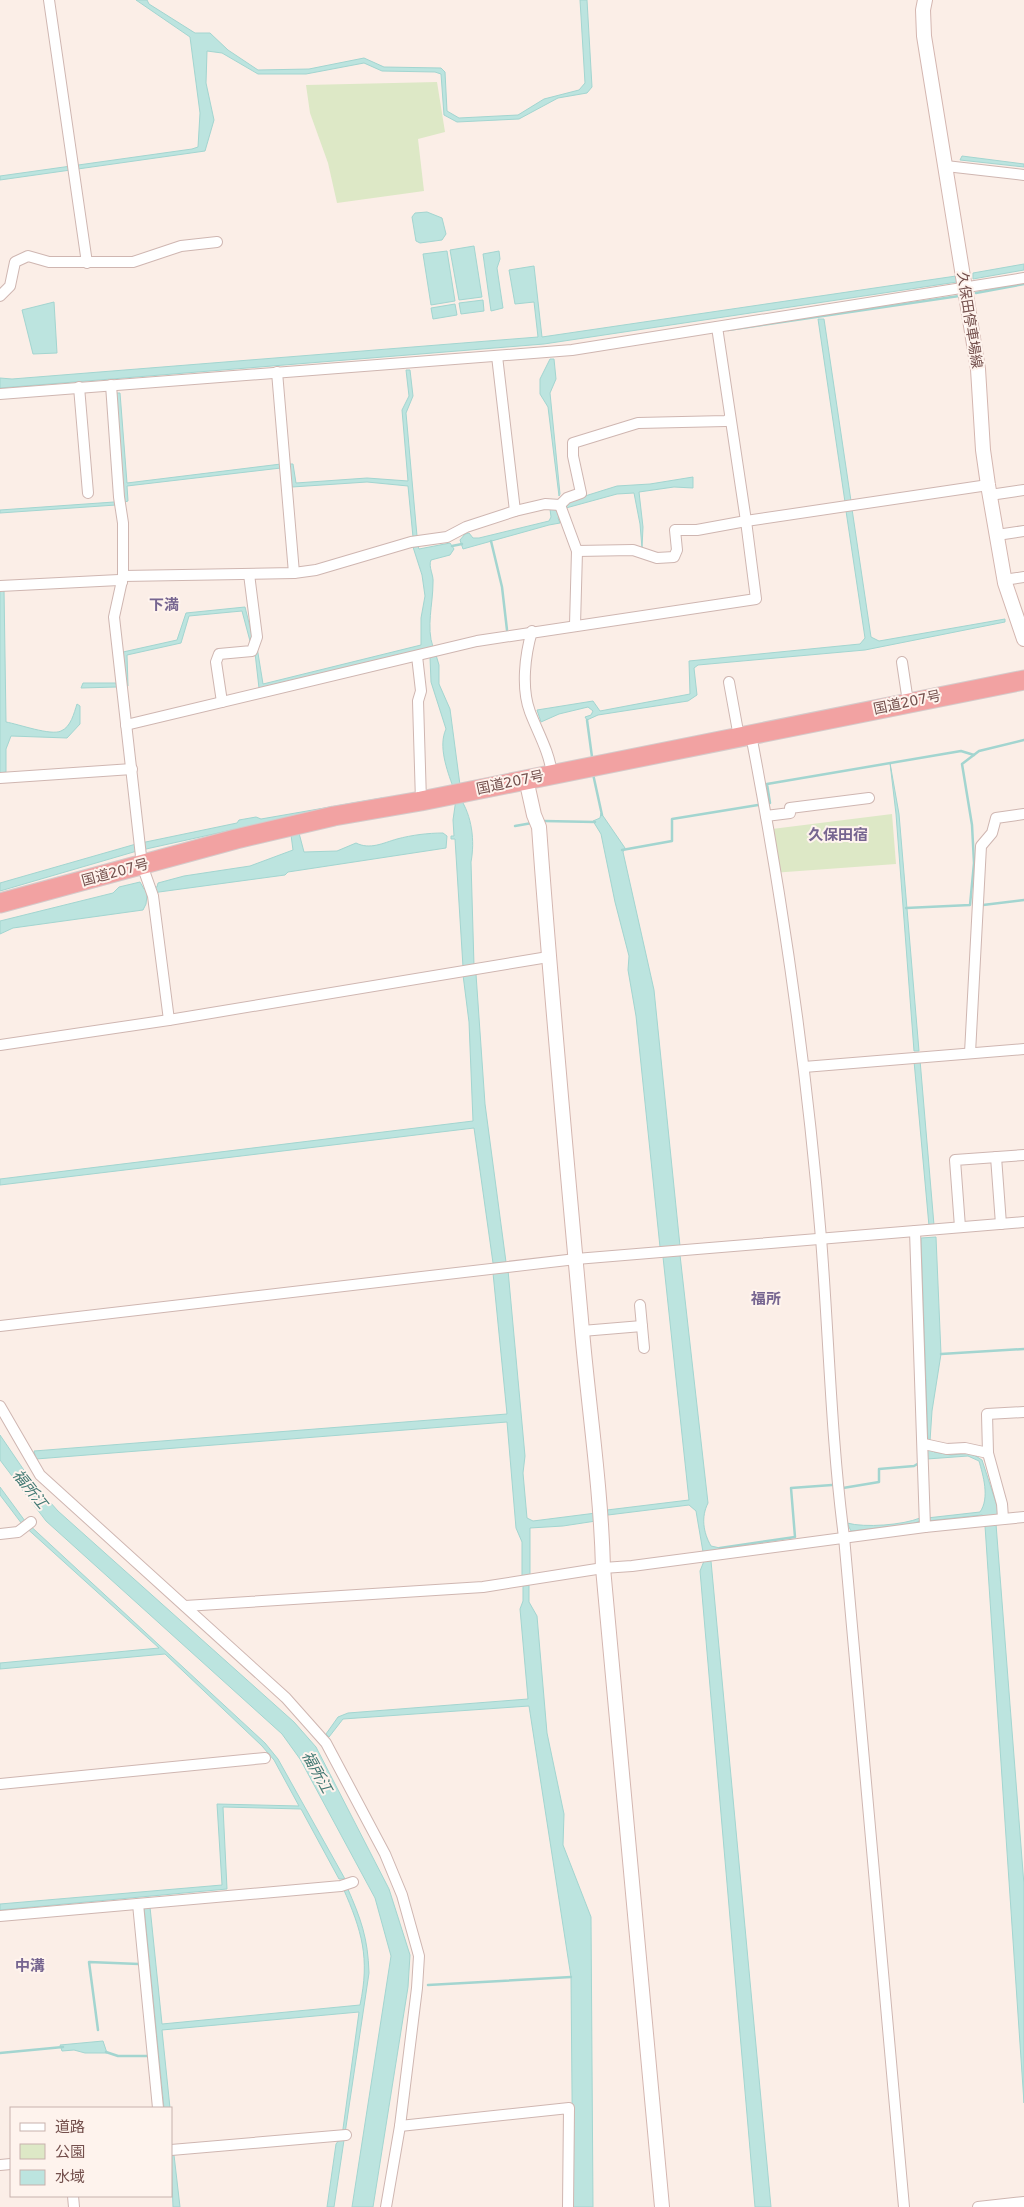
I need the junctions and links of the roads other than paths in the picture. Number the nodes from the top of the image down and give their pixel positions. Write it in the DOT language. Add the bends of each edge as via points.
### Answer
graph roads {
  1 [pos="49,0"];
  2 [pos="925,0"];
  3 [pos="946,166"];
  4 [pos="1024,175"];
  5 [pos="217,242"];
  6 [pos="87,263"];
  7 [pos="1024,278"];
  8 [pos="966,288"];
  9 [pos="0,296"];
  10 [pos="717,327"];
  11 [pos="497,356"];
  12 [pos="277,376"];
  13 [pos="111,385"];
  14 [pos="78,388"];
  15 [pos="0,394"];
  16 [pos="730,418"];
  17 [pos="989,490"];
  18 [pos="1024,490"];
  19 [pos="88,493"];
  20 [pos="562,510"];
  21 [pos="515,511"];
  22 [pos="746,521"];
  23 [pos="1024,531"];
  24 [pos="996,535"];
  25 [pos="577,551"];
  26 [pos="294,573"];
  27 [pos="249,574"];
  28 [pos="1024,577"];
  29 [pos="123,579"];
  30 [pos="1004,580"];
  31 [pos="0,586"];
  32 [pos="575,625"];
  33 [pos="532,631"];
  34 [pos="1024,639"];
  35 [pos="426,654"];
  36 [pos="902,662"];
  37 [pos="1024,680"];
  38 [pos="729,682"];
  39 [pos="222,702"];
  40 [pos="908,702"];
  41 [pos="126,725"];
  42 [pos="745,736"];
  43 [pos="132,768"];
  44 [pos="552,774"];
  45 [pos="0,778"];
  46 [pos="526,779"];
  47 [pos="869,798"];
  48 [pos="421,801"];
  49 [pos="1024,814"];
  50 [pos="766,816"];
  51 [pos="142,860"];
  52 [pos="0,903"];
  53 [pos="548,957"];
  54 [pos="169,1020"];
  55 [pos="0,1045"];
  56 [pos="1024,1049"];
  57 [pos="970,1053"];
  58 [pos="804,1067"];
  59 [pos="1024,1154"];
  60 [pos="996,1157"];
  61 [pos="1024,1222"];
  62 [pos="1001,1224"];
  63 [pos="960,1227"];
  64 [pos="915,1231"];
  65 [pos="821,1238"];
  66 [pos="576,1259"];
  67 [pos="640,1305"];
  68 [pos="0,1326"];
  69 [pos="642,1326"];
  70 [pos="582,1331"];
  71 [pos="644,1348"];
  72 [pos="0,1406"];
  73 [pos="1024,1412"];
  74 [pos="924,1444"];
  75 [pos="988,1453"];
  76 [pos="1024,1516"];
  77 [pos="1003,1518"];
  78 [pos="31,1522"];
  79 [pos="925,1527"];
  80 [pos="0,1534"];
  81 [pos="844,1537"];
  82 [pos="602,1568"];
  83 [pos="185,1606"];
  84 [pos="265,1758"];
  85 [pos="0,1784"];
  86 [pos="353,1882"];
  87 [pos="138,1904"];
  88 [pos="0,1916"];
  89 [pos="158,2107"];
  90 [pos="400,2126"];
  91 [pos="346,2135"];
  92 [pos="172,2150"];
  93 [pos="1024,2202"];
  94 [pos="386,2207"];
  95 [pos="568,2207"];
  96 [pos="662,2207"];
  97 [pos="904,2207"];
  98 [pos="978,2207"];
  1 -- 6 [label="street"];
  2 -- 3 [label="street, 久保田停車場線" via="924,36"];
  3 -- 4 [label="street"];
  3 -- 8 [label="street, 久保田停車場線"];
  5 -- 6 [label="street" via="181,246 133,262"];
  6 -- 9 [label="street" via="49,262 28,256 15,262 10,286"];
  7 -- 8 [label="street"];
  8 -- 10 [label="street"];
  8 -- 17 [label="street, 久保田停車場線" via="978,369"];
  10 -- 11 [label="street" via="572,350"];
  10 -- 16 [label="street"];
  11 -- 12 [label="street"];
  11 -- 21 [label="street"];
  12 -- 13 [label="street"];
  12 -- 26 [label="street"];
  13 -- 14 [label="street"];
  13 -- 29 [label="street" via="123,524"];
  14 -- 15 [label="street"];
  14 -- 19 [label="street"];
  16 -- 20 [label="street" via="726,421 638,423 573,443 581,493 567,498"];
  16 -- 22 [label="street"];
  17 -- 18 [label="street"];
  17 -- 22 [label="street"];
  17 -- 24 [label="street, 久保田停車場線"];
  20 -- 21 [label="street" via="545,504"];
  20 -- 25 [label="street"];
  21 -- 26 [label="street" via="446,537"];
  22 -- 25 [label="street" via="697,530 675,530 677,550 674,557 657,558 633,550"];
  22 -- 32 [label="street" via="756,599"];
  23 -- 24 [label="street"];
  24 -- 30 [label="street, 久保田停車場線"];
  25 -- 32 [label="street"];
  26 -- 27 [label="street"];
  27 -- 29 [label="street"];
  27 -- 39 [label="street" via="257,637 252,651 219,654 216,662"];
  28 -- 30 [label="street"];
  29 -- 31 [label="street"];
  29 -- 41 [label="street" via="114,617"];
  30 -- 34 [label="street, 久保田停車場線"];
  32 -- 33 [label="street"];
  33 -- 35 [label="street"];
  33 -- 44 [label="street" via="525,681 529,709 550,758"];
  35 -- 39 [label="street"];
  35 -- 48 [label="street" via="418,701"];
  36 -- 40 [label="street"];
  37 -- 40 [label="highway, 国道207号"];
  38 -- 42 [label="street"];
  39 -- 41 [label="street"];
  40 -- 42 [label="highway, 国道207号"];
  41 -- 43 [label="street"];
  42 -- 44 [label="highway, 国道207号"];
  42 -- 50 [label="street"];
  43 -- 45 [label="street"];
  43 -- 51 [label="street"];
  44 -- 46 [label="highway, 国道207号"];
  46 -- 48 [label="highway, 国道207号"];
  46 -- 53 [label="street" via="539,827"];
  47 -- 50 [label="street" via="790,808 790,813"];
  48 -- 51 [label="highway, 国道207号" via="334,816"];
  49 -- 57 [label="street" via="996,818 992,833 982,846"];
  50 -- 58 [label="street"];
  51 -- 52 [label="highway, 国道207号"];
  51 -- 54 [label="street" via="152,896"];
  53 -- 54 [label="street"];
  53 -- 66 [label="street"];
  54 -- 55 [label="street"];
  56 -- 57 [label="street"];
  57 -- 58 [label="street"];
  58 -- 65 [label="street"];
  59 -- 60 [label="street"];
  60 -- 62 [label="street"];
  60 -- 63 [label="street" via="954,1160"];
  61 -- 62 [label="street"];
  62 -- 63 [label="street"];
  63 -- 64 [label="street"];
  64 -- 65 [label="street"];
  64 -- 74 [label="street"];
  65 -- 66 [label="street"];
  65 -- 81 [label="street" via="837,1479"];
  66 -- 68 [label="street"];
  66 -- 70 [label="street"];
  67 -- 69 [label="street"];
  69 -- 70 [label="street"];
  69 -- 71 [label="street"];
  70 -- 82 [label="street" via="601,1510"];
  72 -- 83 [label="street" via="40,1475"];
  73 -- 75 [label="street" via="987,1414"];
  74 -- 75 [label="street"];
  74 -- 79 [label="street"];
  75 -- 77 [label="street"];
  76 -- 77 [label="street"];
  77 -- 79 [label="street"];
  78 -- 80 [label="street" via="18,1532"];
  79 -- 81 [label="street"];
  81 -- 82 [label="street"];
  81 -- 97 [label="street"];
  82 -- 83 [label="street" via="484,1587"];
  82 -- 96 [label="street"];
  83 -- 90 [label="street" via="286,1698 326,1743 385,1854 402,1895 419,1956"];
  84 -- 85 [label="street"];
  86 -- 87 [label="street" via="341,1886"];
  87 -- 88 [label="street"];
  87 -- 89 [label="street"];
  90 -- 94 [label="street"];
  90 -- 95 [label="street" via="569,2108"];
  91 -- 92 [label="street"];
  93 -- 98 [label="street"];
}
